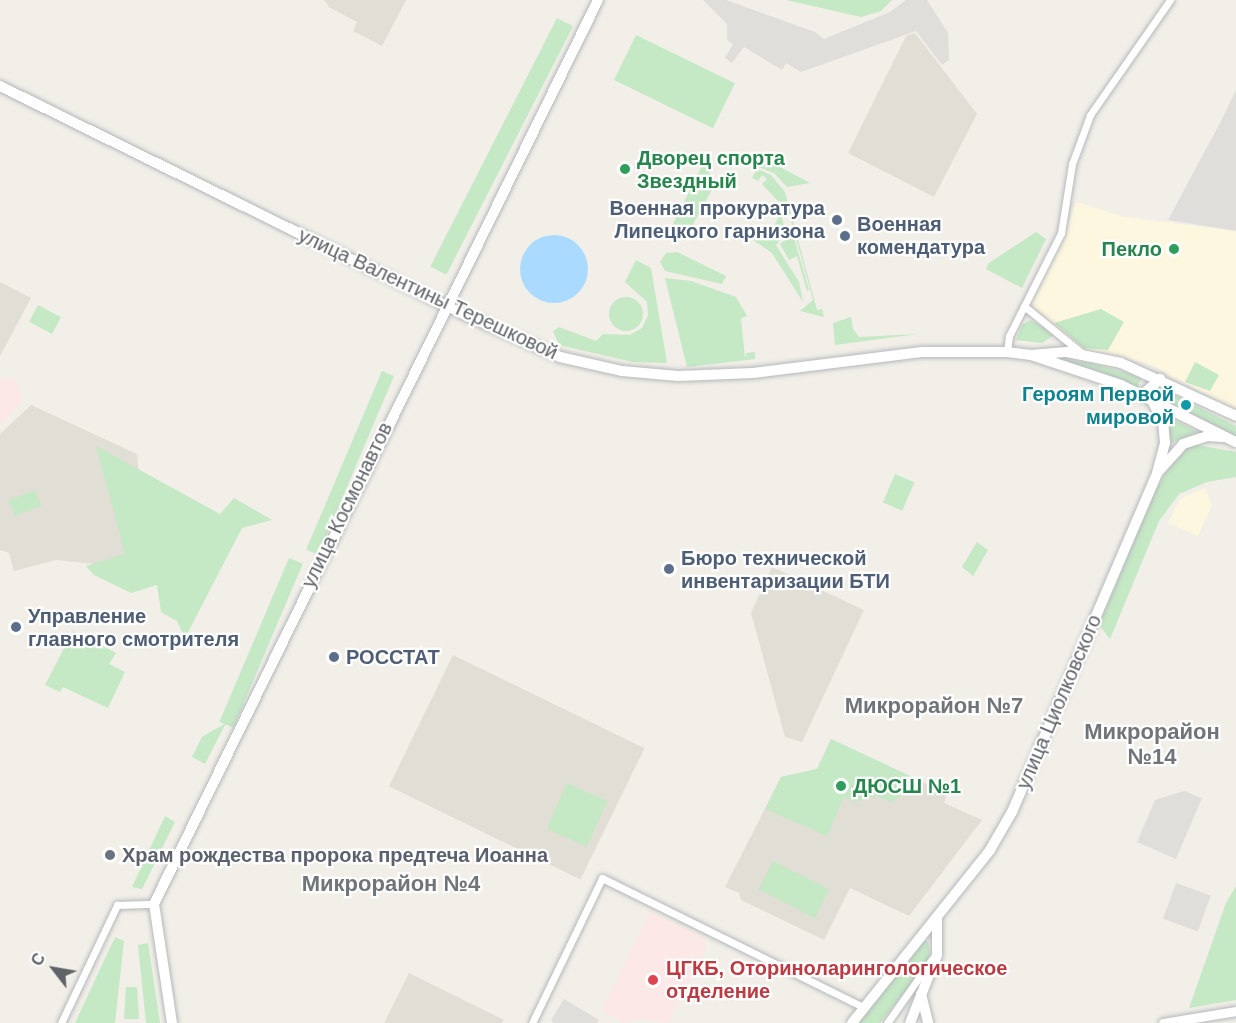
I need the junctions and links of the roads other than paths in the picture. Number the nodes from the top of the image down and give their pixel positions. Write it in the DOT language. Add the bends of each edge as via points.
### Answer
graph roads {
  1 [pos="598,0"];
  2 [pos="1170,0"];
  3 [pos="0,86"];
  4 [pos="446,306"];
  5 [pos="1024,306"];
  6 [pos="1035,315"];
  7 [pos="1016,322"];
  8 [pos="1007,352"];
  9 [pos="1031,355"];
  10 [pos="1084,355"];
  11 [pos="1160,380"];
  12 [pos="1148,397"];
  13 [pos="1236,416"];
  14 [pos="1232,440"];
  15 [pos="1157,473"];
  16 [pos="154,904"];
  17 [pos="937,917"];
  18 [pos="938,950"];
  19 [pos="921,993"];
  20 [pos="863,1007"];
  21 [pos="1236,1011"];
  22 [pos="61,1023"];
  23 [pos="172,1023"];
  24 [pos="532,1023"];
  25 [pos="852,1023"];
  26 [pos="887,1023"];
  27 [pos="910,1023"];
  28 [pos="928,1023"];
  29 [pos="1162,1023"];
  1 -- 4 [label="main road, улица Космонавтов"];
  2 -- 5 [label="street" via="1090,115 1072,164 1061,233"];
  3 -- 4 [label="main road, улица Валентины Терешковой"];
  4 -- 8 [label="main road, улица Валентины Терешковой" via="554,355 652,375 720,376 944,350"];
  4 -- 16 [label="main road, улица Космонавтов"];
  5 -- 6 [label="street"];
  5 -- 7 [label="street"];
  6 -- 7 [label="street" via="1026,314"];
  6 -- 10 [label="street"];
  7 -- 8 [label="street"];
  8 -- 9 [label="main road, улица Валентины Терешковой"];
  9 -- 10 [label="main road, улица Валентины Терешковой"];
  9 -- 12 [label="main road, улица Валентины Терешковой"];
  10 -- 11 [label="main road, улица Валентины Терешковой" via="1121,363"];
  11 -- 12 [label="main road" via="1148,387"];
  11 -- 13 [label="main road, улица Валентины Терешковой"];
  12 -- 14 [label="main road, улица Валентины Терешковой"];
  12 -- 15 [label="main road" via="1163,422 1164,443"];
  14 -- 15 [label="main road" via="1207,436 1183,444"];
  15 -- 17 [label="main road, улица Циолковского" via="1012,812 990,850"];
  16 -- 22 [label="street" via="117,905"];
  16 -- 23 [label="main road"];
  17 -- 18 [label="main road"];
  17 -- 20 [label="main road, улица Циолковского"];
  18 -- 19 [label="main road"];
  18 -- 26 [label="street"];
  19 -- 27 [label="main road"];
  19 -- 28 [label="main road"];
  20 -- 24 [label="street" via="602,878"];
  20 -- 25 [label="main road, улица Циолковского"];
  21 -- 29 [label="street"];
}
